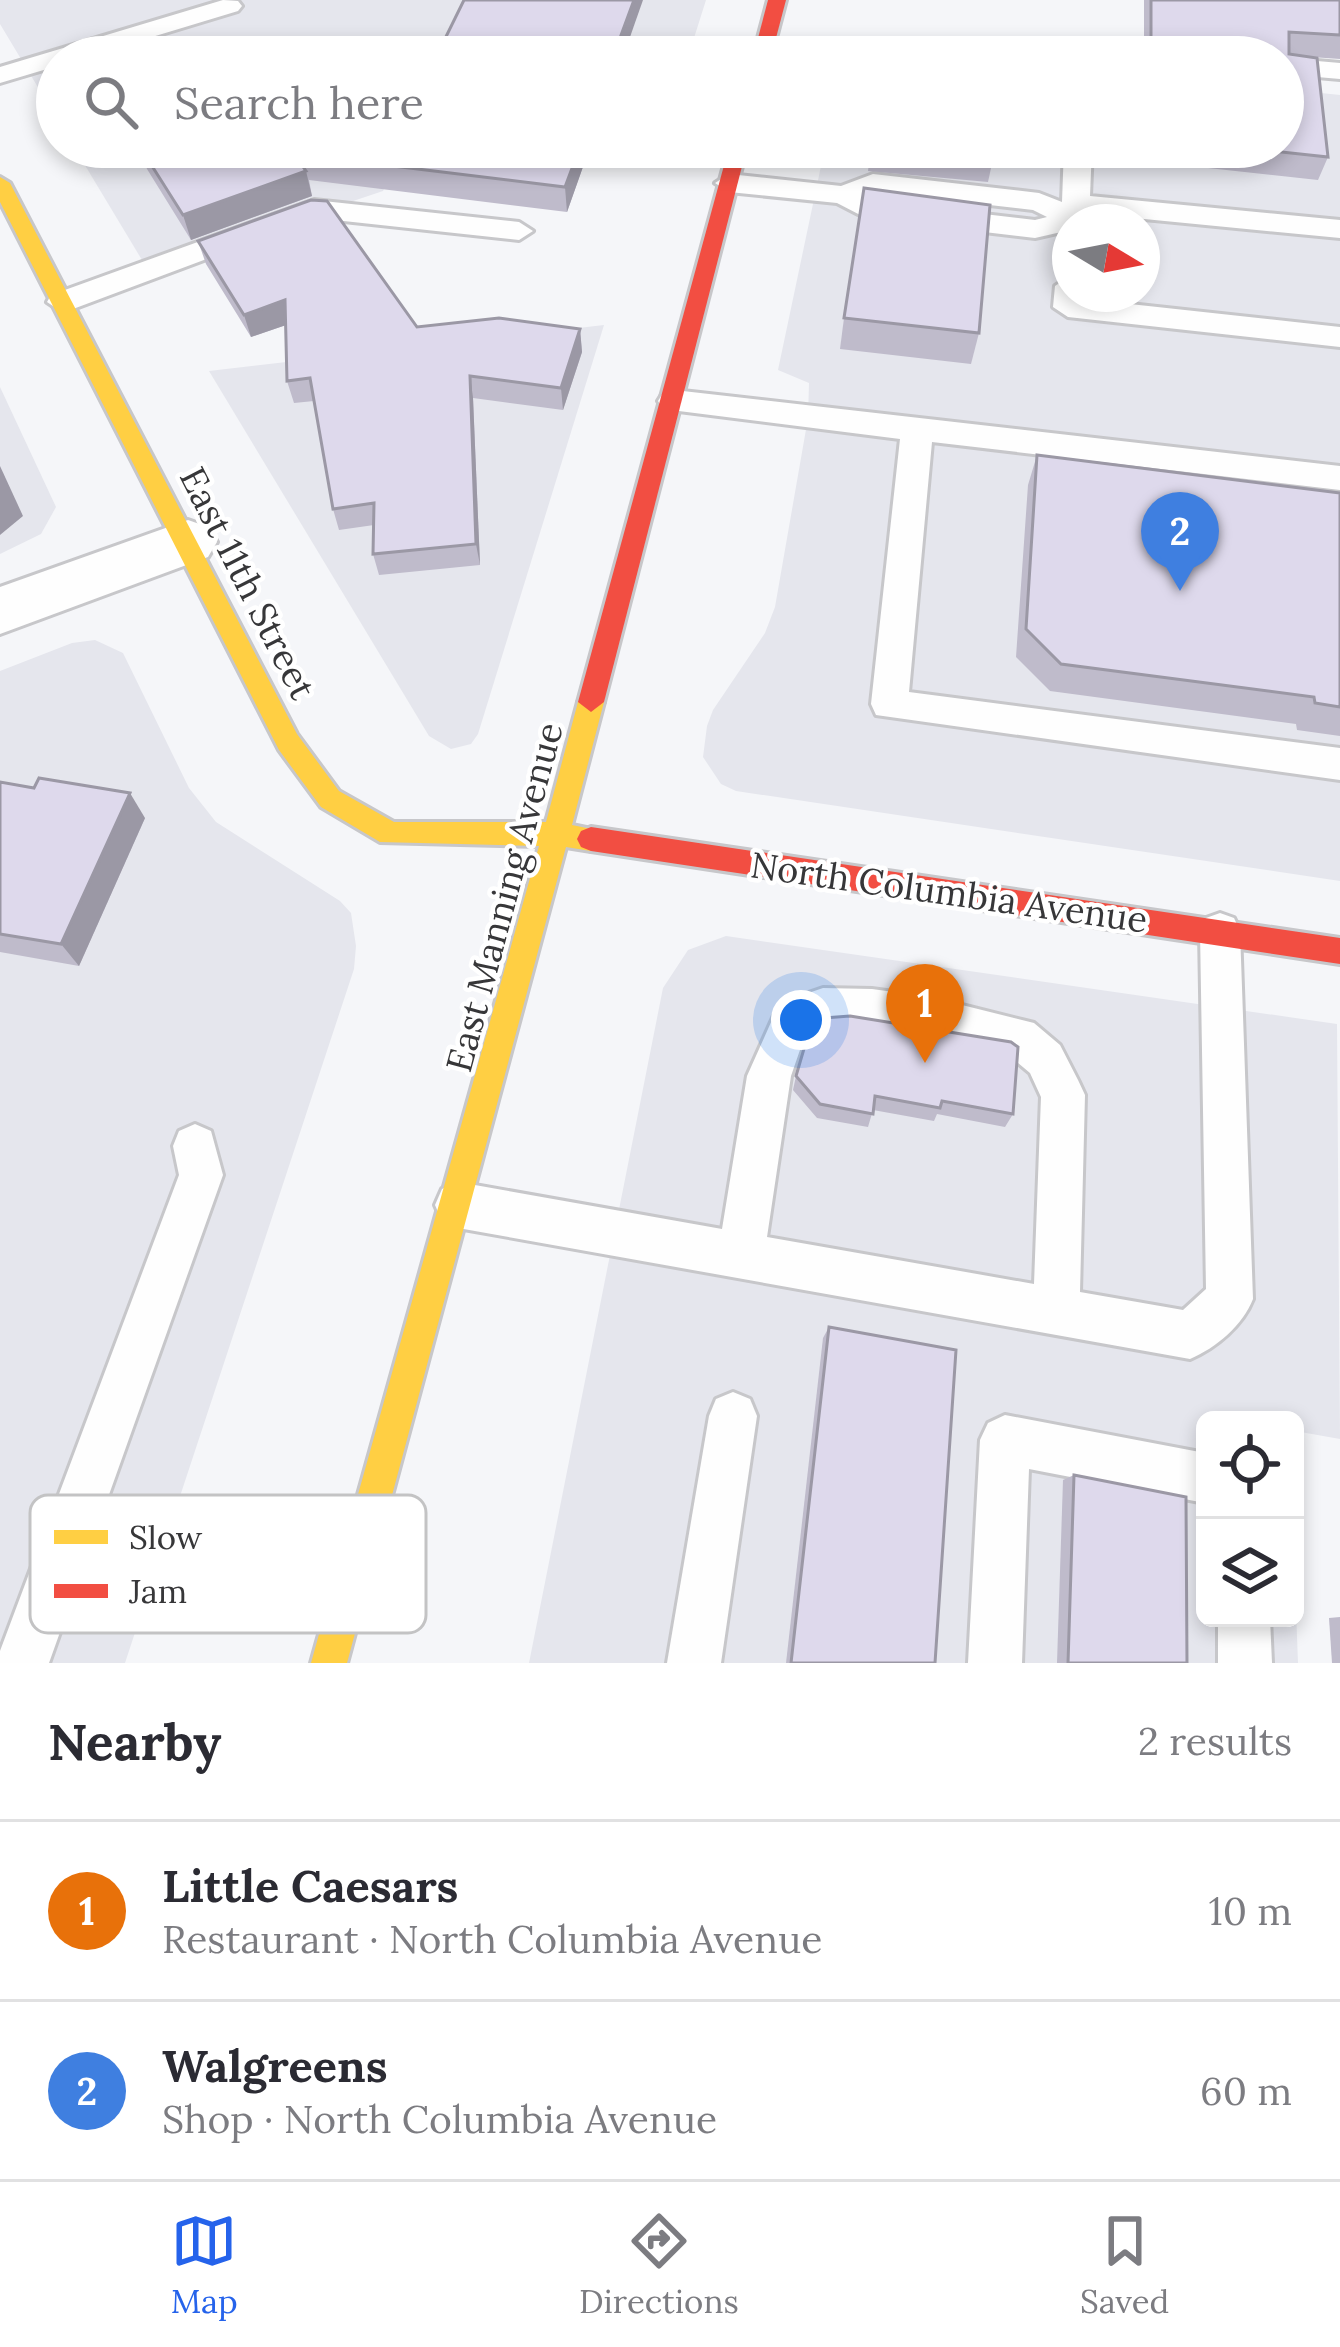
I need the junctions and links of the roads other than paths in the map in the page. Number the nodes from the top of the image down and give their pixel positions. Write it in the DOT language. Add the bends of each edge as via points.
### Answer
graph roads {
  1 [pos="777,0"];
  2 [pos="229,6"];
  3 [pos="128,36"];
  4 [pos="768,36"];
  5 [pos="36,64"];
  6 [pos="1304,68"];
  7 [pos="1340,71"];
  8 [pos="0,75"];
  9 [pos="733,168"];
  10 [pos="1077,168"];
  11 [pos="0,183"];
  12 [pos="729,183"];
  13 [pos="1075,204"];
  14 [pos="1160,219"];
  15 [pos="1052,223"];
  16 [pos="1340,229"];
  17 [pos="519,231"];
  18 [pos="62,302"];
  19 [pos="1114,312"];
  20 [pos="1340,337"];
  21 [pos="674,400"];
  22 [pos="917,432"];
  23 [pos="1340,478"];
  24 [pos="188,542"];
  25 [pos="0,611"];
  26 [pos="1340,764"];
  27 [pos="558,834"];
  28 [pos="1220,932"];
  29 [pos="1340,951"];
  30 [pos="195,1146"];
  31 [pos="458,1205"];
  32 [pos="741,1254"];
  33 [pos="1056,1312"];
  34 [pos="733,1416"];
  35 [pos="1196,1476"];
  36 [pos="84,1495"];
  37 [pos="376,1495"];
  38 [pos="1244,1627"];
  39 [pos="33,1633"];
  40 [pos="337,1633"];
  41 [pos="22,1663"];
  42 [pos="329,1663"];
  43 [pos="694,1663"];
  44 [pos="995,1663"];
  45 [pos="1245,1663"];
  1 -- 4 [label="main road"];
  2 -- 3 [label="lane"];
  5 -- 8 [label="lane"];
  6 -- 7 [label="lane"];
  9 -- 12 [label="main road, East Manning Avenue"];
  10 -- 13 [label="lane"];
  11 -- 18 [label="main road, East 11th Street"];
  12 -- 15 [label="lane" via="844,195 866,209 1035,229"];
  12 -- 21 [label="main road, East Manning Avenue"];
  14 -- 16 [label="lane"];
  17 -- 18 [label="lane" via="314,209"];
  18 -- 24 [label="main road, East 11th Street"];
  19 -- 20 [label="lane"];
  21 -- 22 [label="lane"];
  21 -- 27 [label="main road, East Manning Avenue"];
  22 -- 23 [label="lane"];
  22 -- 26 [label="lane" via="889,704"];
  24 -- 25 [label="street"];
  24 -- 27 [label="main road, East 11th Street" via="288,742 330,799 390,834"];
  27 -- 28 [label="main road, North Columbia Avenue"];
  27 -- 31 [label="main road, East Manning Avenue"];
  28 -- 29 [label="main road, North Columbia Avenue"];
  28 -- 33 [label="lane" via="1230,1300 1190,1336"];
  30 -- 36 [label="lane" via="201,1175"];
  31 -- 32 [label="lane"];
  31 -- 37 [label="main road, East Manning Avenue"];
  32 -- 33 [label="lane"];
  32 -- 33 [label="lane" via="769,1076 793,1024 839,1006 1001,1030 1045,1060 1063,1095"];
  34 -- 43 [label="lane"];
  35 -- 44 [label="lane" via="1005,1440"];
  38 -- 45 [label="lane"];
  39 -- 41 [label="lane"];
  40 -- 42 [label="main road, East Manning Avenue"];
}
